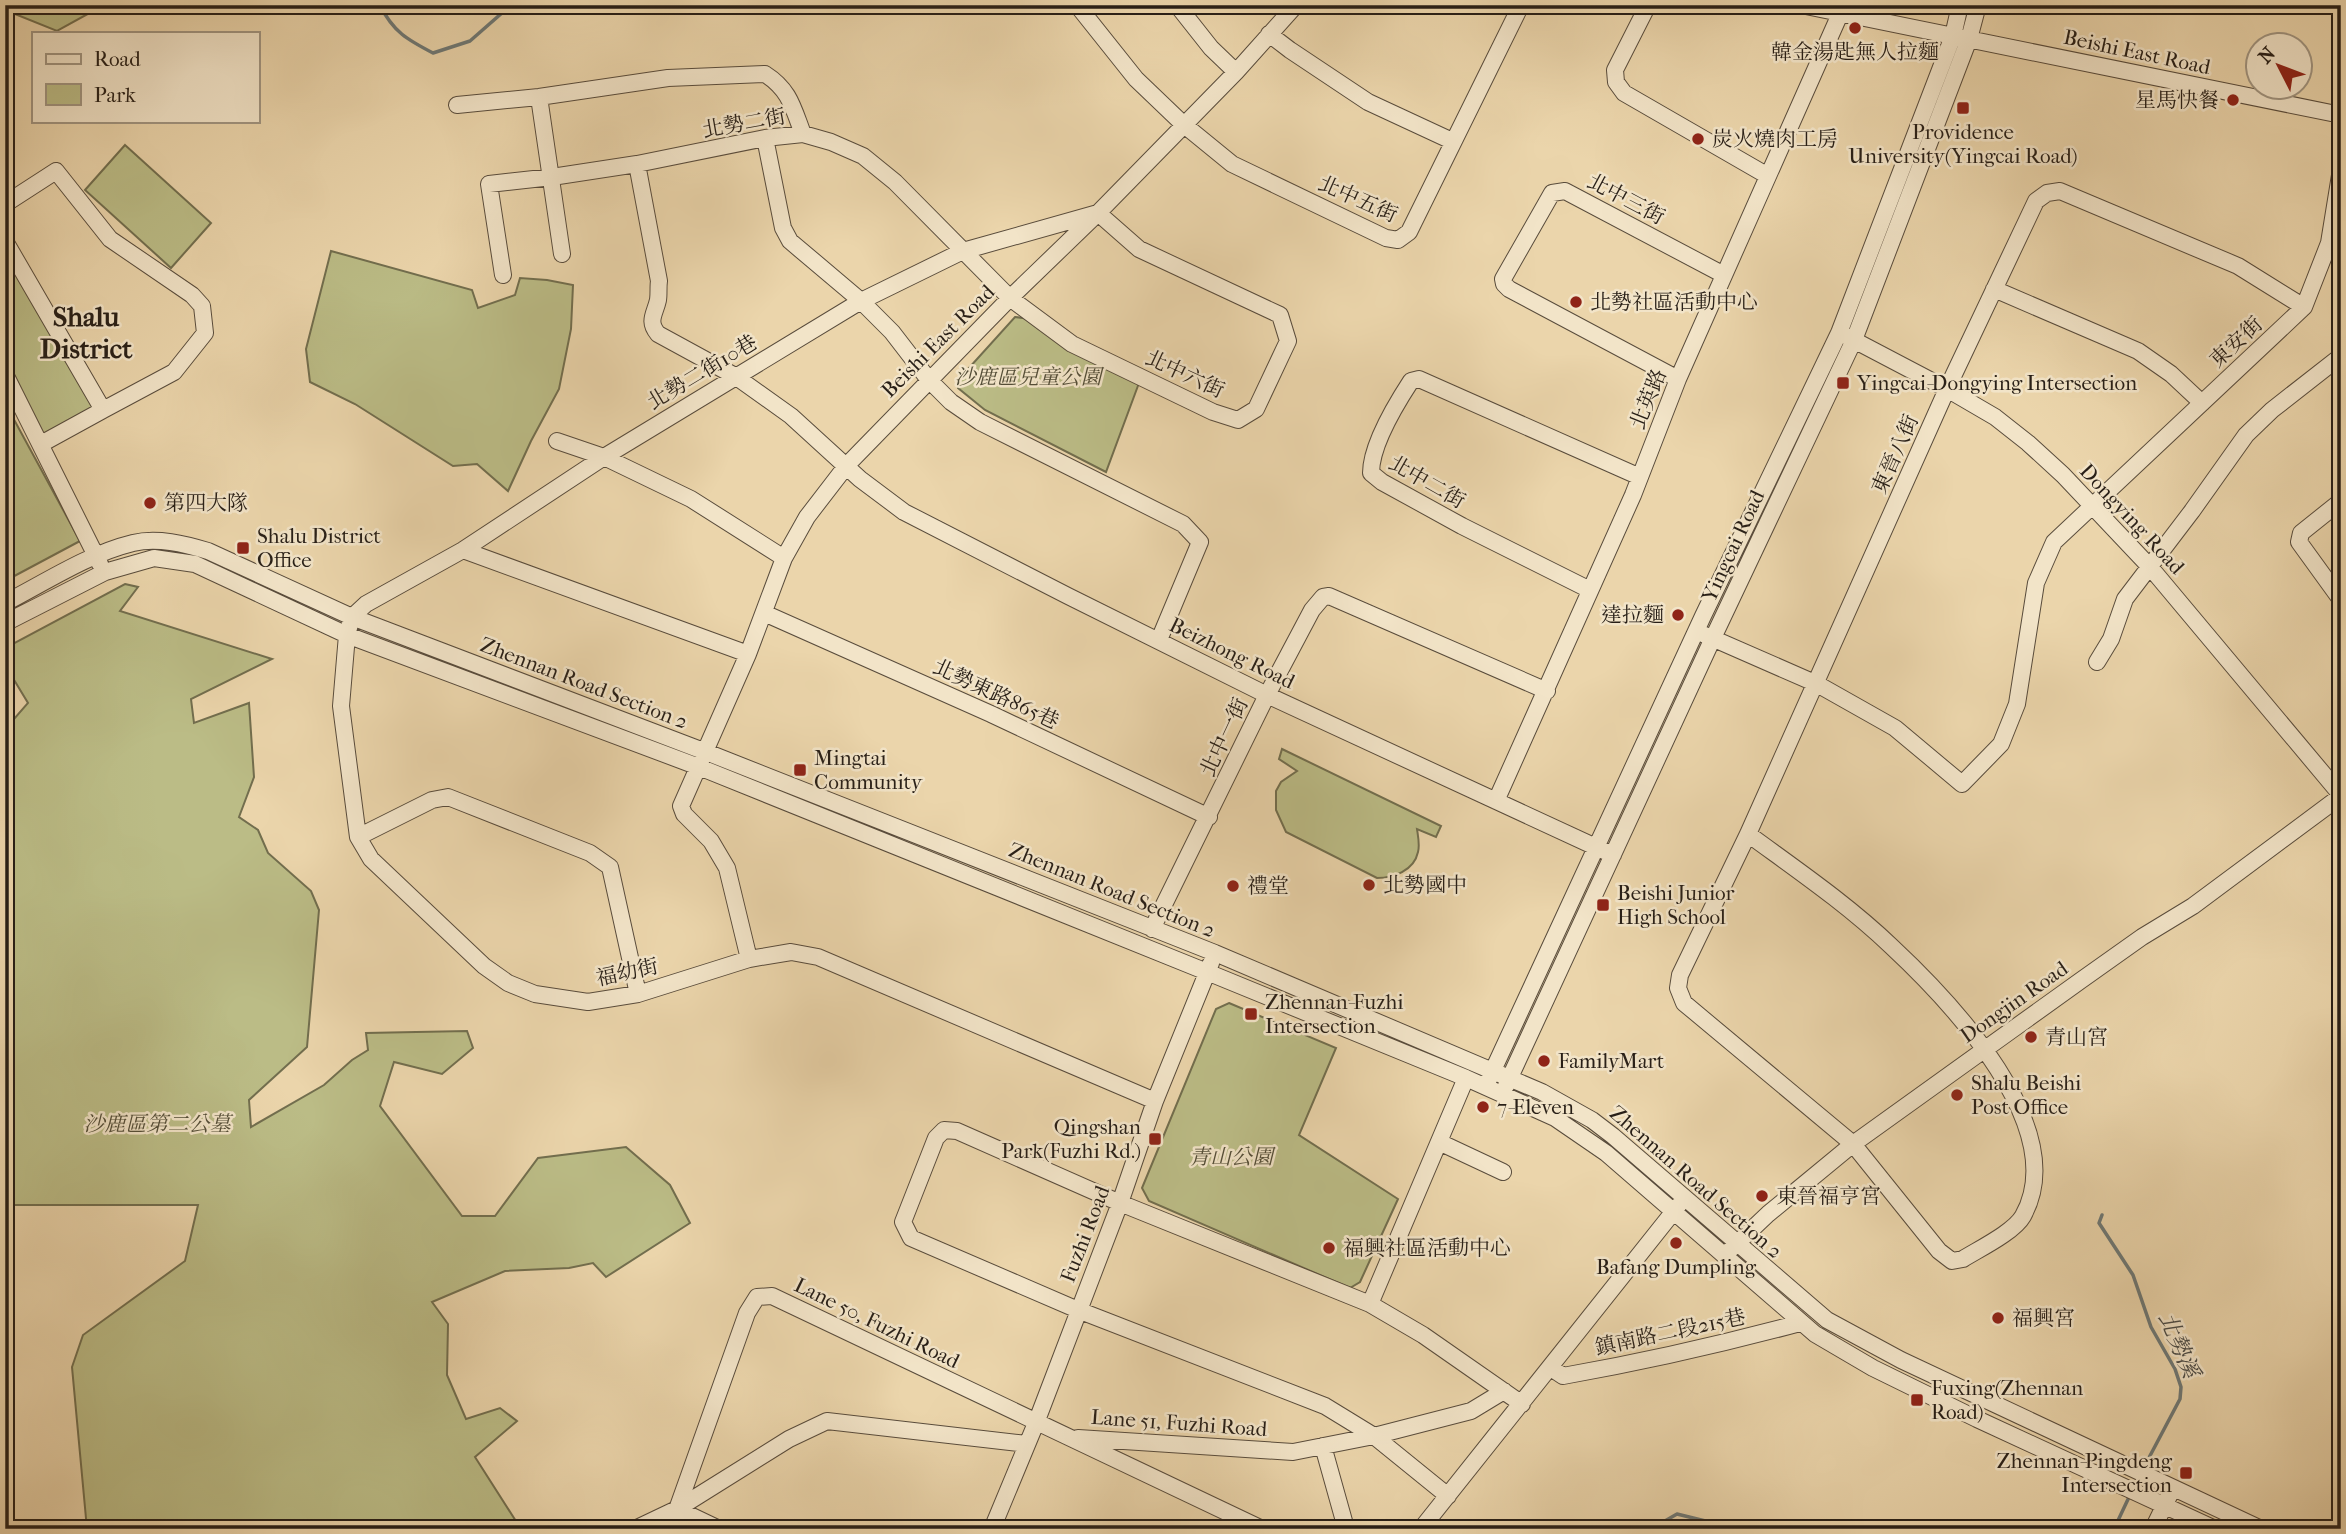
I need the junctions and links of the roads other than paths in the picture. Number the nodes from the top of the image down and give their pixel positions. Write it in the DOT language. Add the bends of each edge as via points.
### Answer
graph roads {
  1 [pos="1077,5"];
  2 [pos="1177,5"];
  3 [pos="1297,5"];
  4 [pos="1521,5"];
  5 [pos="1648,5"];
  6 [pos="1801,5"];
  7 [pos="1960,5"];
  8 [pos="1978,5"];
  9 [pos="1840,14"];
  10 [pos="1269,34"];
  11 [pos="1953,36"];
  12 [pos="1969,39"];
  13 [pos="1236,72"];
  14 [pos="539,97"];
  15 [pos="457,105"];
  16 [pos="2341,115"];
  17 [pos="1183,124"];
  18 [pos="803,134"];
  19 [pos="765,138"];
  20 [pos="1452,141"];
  21 [pos="637,164"];
  22 [pos="2341,169"];
  23 [pos="1768,176"];
  24 [pos="552,177"];
  25 [pos="5,204"];
  26 [pos="1098,213"];
  27 [pos="5,241"];
  28 [pos="963,251"];
  29 [pos="562,254"];
  30 [pos="502,275"];
  31 [pos="1724,275"];
  32 [pos="1994,289"];
  33 [pos="1010,298"];
  34 [pos="862,301"];
  35 [pos="2304,307"];
  36 [pos="1839,333"];
  37 [pos="1854,340"];
  38 [pos="2341,356"];
  39 [pos="5,374"];
  40 [pos="735,376"];
  41 [pos="1678,379"];
  42 [pos="929,380"];
  43 [pos="1947,388"];
  44 [pos="2202,403"];
  45 [pos="103,410"];
  46 [pos="557,441"];
  47 [pos="41,444"];
  48 [pos="604,457"];
  49 [pos="846,465"];
  50 [pos="1640,477"];
  51 [pos="2341,501"];
  52 [pos="2093,505"];
  53 [pos="463,550"];
  54 [pos="95,556"];
  55 [pos="784,558"];
  56 [pos="2150,566"];
  57 [pos="105,572"];
  58 [pos="1590,590"];
  59 [pos="2341,600"];
  60 [pos="5,603"];
  61 [pos="764,613"];
  62 [pos="352,617"];
  63 [pos="5,623"];
  64 [pos="1696,631"];
  65 [pos="347,635"];
  66 [pos="1713,638"];
  67 [pos="1159,640"];
  68 [pos="748,653"];
  69 [pos="2097,662"];
  70 [pos="1817,684"];
  71 [pos="1547,691"];
  72 [pos="1267,695"];
  73 [pos="702,760"];
  74 [pos="2341,796"];
  75 [pos="1496,801"];
  76 [pos="1209,817"];
  77 [pos="1748,834"];
  78 [pos="358,837"];
  79 [pos="1595,846"];
  80 [pos="1612,855"];
  81 [pos="1152,929"];
  82 [pos="1215,953"];
  83 [pos="750,959"];
  84 [pos="1207,972"];
  85 [pos="638,994"];
  86 [pos="1983,1049"];
  87 [pos="1493,1070"];
  88 [pos="1510,1077"];
  89 [pos="1466,1078"];
  90 [pos="1485,1087"];
  91 [pos="1503,1094"];
  92 [pos="1155,1101"];
  93 [pos="1439,1142"];
  94 [pos="1853,1144"];
  95 [pos="1503,1172"];
  96 [pos="1685,1199"];
  97 [pos="1120,1203"];
  98 [pos="1673,1213"];
  99 [pos="1736,1244"];
  100 [pos="1723,1256"];
  101 [pos="1370,1304"];
  102 [pos="1077,1310"];
  103 [pos="1800,1323"];
  104 [pos="1551,1368"];
  105 [pos="1504,1391"];
  106 [pos="1522,1404"];
  107 [pos="1035,1423"];
  108 [pos="1374,1436"];
  109 [pos="1068,1437"];
  110 [pos="1027,1444"];
  111 [pos="1323,1446"];
  112 [pos="2174,1488"];
  113 [pos="1448,1496"];
  114 [pos="2165,1506"];
  115 [pos="677,1509"];
  116 [pos="1344,1521"];
  117 [pos="635,1529"];
  118 [pos="670,1529"];
  119 [pos="719,1529"];
  120 [pos="992,1529"];
  121 [pos="1262,1529"];
  122 [pos="1421,1529"];
  123 [pos="2153,1529"];
  124 [pos="2215,1529"];
  125 [pos="2261,1529"];
  1 -- 17 [label="street" via="1136,79"];
  2 -- 13 [label="street"];
  3 -- 10 [label="street, Beishi East Road"];
  4 -- 20 [label="street, 北中五街"];
  5 -- 23 [label="street" via="1615,70 1616,82 1625,93"];
  6 -- 9 [label="street, Beishi East Road"];
  7 -- 11 [label="street, Yingcai Road"];
  8 -- 12 [label="street, Yingcai Road"];
  9 -- 11 [label="street, Beishi East Road"];
  9 -- 23 [label="street, 北英路"];
  10 -- 13 [label="street, Beishi East Road"];
  10 -- 20 [label="street" via="1368,102"];
  11 -- 12 [label="street, Beishi East Road"];
  11 -- 36 [label="street, Yingcai Road"];
  12 -- 16 [label="street, Beishi East Road"];
  12 -- 37 [label="street, Yingcai Road"];
  13 -- 17 [label="street, Beishi East Road"];
  14 -- 15 [label="street"];
  14 -- 18 [label="street" via="668,78 765,74 787,93"];
  14 -- 24 [label="street"];
  17 -- 20 [label="street, 北中五街" via="1232,164 1398,240 1409,232"];
  17 -- 26 [label="street, Beishi East Road"];
  18 -- 19 [label="street, 北勢二街"];
  18 -- 28 [label="street, 北勢二街" via="863,156"];
  19 -- 21 [label="street, 北勢二街"];
  19 -- 34 [label="street" via="783,228 790,241"];
  21 -- 24 [label="street, 北勢二街"];
  21 -- 40 [label="street, Beizhong Road" via="659,281 652,327"];
  22 -- 35 [label="street, 東安街" via="2329,243"];
  23 -- 31 [label="street, 北英路"];
  24 -- 29 [label="street"];
  24 -- 30 [label="street, 北勢二街" via="489,184"];
  25 -- 45 [label="street" via="56,171 110,239 202,306 205,333 174,372"];
  26 -- 28 [label="street, 北勢二街10巷"];
  26 -- 33 [label="street, Beishi East Road"];
  26 -- 33 [label="street, 北中六街" via="1139,249 1280,315 1288,341 1256,409 1238,420 1213,412 1072,344"];
  27 -- 45 [label="street"];
  28 -- 33 [label="street, 北勢二街"];
  28 -- 34 [label="street, 北勢二街10巷"];
  31 -- 41 [label="street, 北英路"];
  31 -- 41 [label="street, 北中三街" via="1565,191 1552,193 1503,279 1509,289"];
  32 -- 35 [label="street, 東晉八街" via="2036,201 2060,191 2238,266"];
  32 -- 43 [label="street, 東晉八街"];
  32 -- 44 [label="street" via="2138,351"];
  33 -- 42 [label="street, Beishi East Road"];
  34 -- 40 [label="street, 北勢二街10巷"];
  34 -- 42 [label="street"];
  35 -- 44 [label="street, 東安街"];
  36 -- 37 [label="street, Dongying Road"];
  36 -- 64 [label="street, Yingcai Road"];
  37 -- 43 [label="street, Dongying Road"];
  37 -- 66 [label="street, Yingcai Road"];
  38 -- 56 [label="street" via="2246,435"];
  39 -- 47 [label="street"];
  40 -- 48 [label="street, 北勢二街10巷"];
  40 -- 49 [label="street, Beizhong Road" via="791,416"];
  41 -- 50 [label="street, 北英路"];
  42 -- 49 [label="street, Beishi East Road"];
  42 -- 67 [label="street" via="980,422 1183,524 1194,534 1200,542"];
  43 -- 52 [label="street, Dongying Road" via="2028,443"];
  43 -- 70 [label="street, 東晉八街"];
  44 -- 52 [label="street, 東安街"];
  45 -- 47 [label="street"];
  46 -- 48 [label="street"];
  47 -- 54 [label="street"];
  48 -- 53 [label="street, 北勢二街10巷"];
  48 -- 55 [label="street" via="691,499"];
  49 -- 55 [label="street, Beishi East Road" via="807,517"];
  49 -- 67 [label="street, Beizhong Road" via="904,512"];
  50 -- 58 [label="street, 北英路"];
  50 -- 58 [label="street, 北中二街" via="1419,379 1411,381 1398,401 1376,450 1371,474 1382,482"];
  51 -- 59 [label="street" via="2301,533 2299,542"];
  52 -- 56 [label="street, Dongying Road"];
  52 -- 70 [label="street, 東安街" via="2054,542 2036,583 2017,704 2001,744 1962,784 1895,727"];
  53 -- 62 [label="street, 北勢二街10巷" via="366,604"];
  53 -- 68 [label="street"];
  54 -- 57 [label="street"];
  54 -- 60 [label="street, Zhennan Road Section 2"];
  54 -- 62 [label="street, Zhennan Road Section 2" via="134,542 183,544"];
  55 -- 61 [label="street, Beishi East Road"];
  56 -- 69 [label="street" via="2126,598"];
  56 -- 74 [label="street, Dongying Road"];
  57 -- 63 [label="street, Zhennan Road Section 2"];
  57 -- 65 [label="street, Zhennan Road Section 2" via="154,558 195,564"];
  58 -- 71 [label="street, 北英路"];
  61 -- 68 [label="street, Beishi East Road"];
  61 -- 76 [label="street, 北勢東路865巷"];
  62 -- 65 [label="street, 福幼街"];
  62 -- 73 [label="street, Zhennan Road Section 2"];
  64 -- 66 [label="street"];
  64 -- 79 [label="street, Yingcai Road"];
  65 -- 73 [label="street, Zhennan Road Section 2"];
  65 -- 78 [label="street, 福幼街" via="341,706"];
  66 -- 70 [label="street"];
  66 -- 80 [label="street, Yingcai Road"];
  67 -- 72 [label="street, Beizhong Road"];
  68 -- 73 [label="street, Beishi East Road"];
  70 -- 77 [label="street, 東晉八街"];
  71 -- 72 [label="street, 北中一街" via="1329,596 1316,602"];
  71 -- 75 [label="street, 北英路"];
  72 -- 75 [label="street, Beizhong Road"];
  72 -- 76 [label="street, 北中一街"];
  73 -- 81 [label="street, Zhennan Road Section 2"];
  73 -- 83 [label="street, Beishi East Road" via="681,806 727,868"];
  73 -- 84 [label="street, Zhennan Road Section 2"];
  74 -- 86 [label="street, Dongjin Road" via="2193,906"];
  75 -- 79 [label="street, Beizhong Road"];
  76 -- 81 [label="street, 北中一街"];
  77 -- 86 [label="street" via="1890,945 1941,995"];
  77 -- 94 [label="street, 東晉八街" via="1680,975 1681,998"];
  78 -- 85 [label="street, 福幼街" via="371,859 484,966 508,983 535,994 587,1002"];
  78 -- 85 [label="street" via="432,800 448,797 590,853 610,867"];
  79 -- 80 [label="street, Beizhong Road"];
  79 -- 87 [label="street, Yingcai Road"];
  80 -- 88 [label="street, Yingcai Road"];
  81 -- 82 [label="street, Zhennan Road Section 2"];
  82 -- 84 [label="street, Fuzhi Road"];
  82 -- 87 [label="street, Zhennan Road Section 2"];
  83 -- 85 [label="street, 福幼街"];
  83 -- 92 [label="street, 福幼街" via="791,952 818,957"];
  84 -- 89 [label="street, Zhennan Road Section 2"];
  84 -- 92 [label="street, Fuzhi Road"];
  86 -- 94 [label="street, Dongjin Road"];
  86 -- 94 [label="street" via="2025,1118 2034,1169 2032,1196 2022,1219 2002,1235 1952,1261"];
  87 -- 88 [label="street, Zhennan Road Section 2"];
  87 -- 90 [label="street, Yingcai Road"];
  88 -- 91 [label="street, Yingcai Road"];
  88 -- 96 [label="street, Zhennan Road Section 2" via="1592,1120"];
  89 -- 90 [label="street, Zhennan Road Section 2"];
  89 -- 93 [label="street"];
  90 -- 91 [label="street, Zhennan Road Section 2"];
  91 -- 98 [label="street, Zhennan Road Section 2" via="1570,1128 1606,1153"];
  92 -- 97 [label="street, Fuzhi Road"];
  93 -- 95 [label="street"];
  93 -- 101 [label="street"];
  94 -- 99 [label="street, Dongjin Road"];
  96 -- 98 [label="street"];
  96 -- 99 [label="street, Zhennan Road Section 2"];
  97 -- 101 [label="street"];
  97 -- 102 [label="street, Fuzhi Road"];
  97 -- 102 [label="street" via="957,1132 944,1130 936,1138 923,1167 903,1222 911,1238"];
  98 -- 100 [label="street, Zhennan Road Section 2"];
  98 -- 104 [label="street"];
  99 -- 100 [label="street, Dongjin Road"];
  99 -- 112 [label="street, Zhennan Road Section 2" via="1827,1320 1857,1337"];
  100 -- 103 [label="street, Zhennan Road Section 2"];
  101 -- 105 [label="street"];
  102 -- 107 [label="street, Fuzhi Road"];
  102 -- 108 [label="street" via="1325,1406"];
  103 -- 104 [label="street, 鎮南路二段215巷" via="1622,1366 1563,1376"];
  103 -- 114 [label="street, Zhennan Road Section 2" via="1873,1368"];
  104 -- 106 [label="street"];
  105 -- 106 [label="street"];
  105 -- 108 [label="street, Lane 51, Fuzhi Road" via="1471,1411"];
  106 -- 113 [label="street"];
  107 -- 109 [label="street, Lane 50, Fuzhi Road"];
  107 -- 110 [label="street, Fuzhi Road"];
  107 -- 115 [label="street, Lane 50, Fuzhi Road" via="772,1296 757,1297 747,1313"];
  108 -- 111 [label="street, Lane 51, Fuzhi Road"];
  108 -- 113 [label="street"];
  109 -- 111 [label="street, Lane 51, Fuzhi Road" via="1293,1452"];
  109 -- 121 [label="street, Lane 51, Fuzhi Road"];
  110 -- 115 [label="street" via="827,1421 789,1439"];
  110 -- 120 [label="street, Fuzhi Road"];
  111 -- 116 [label="street"];
  112 -- 114 [label="street"];
  112 -- 125 [label="street, Zhennan Road Section 2"];
  113 -- 122 [label="street"];
  114 -- 123 [label="street"];
  114 -- 124 [label="street, Zhennan Road Section 2"];
  115 -- 117 [label="street"];
  115 -- 118 [label="street"];
  115 -- 119 [label="street"];
}
